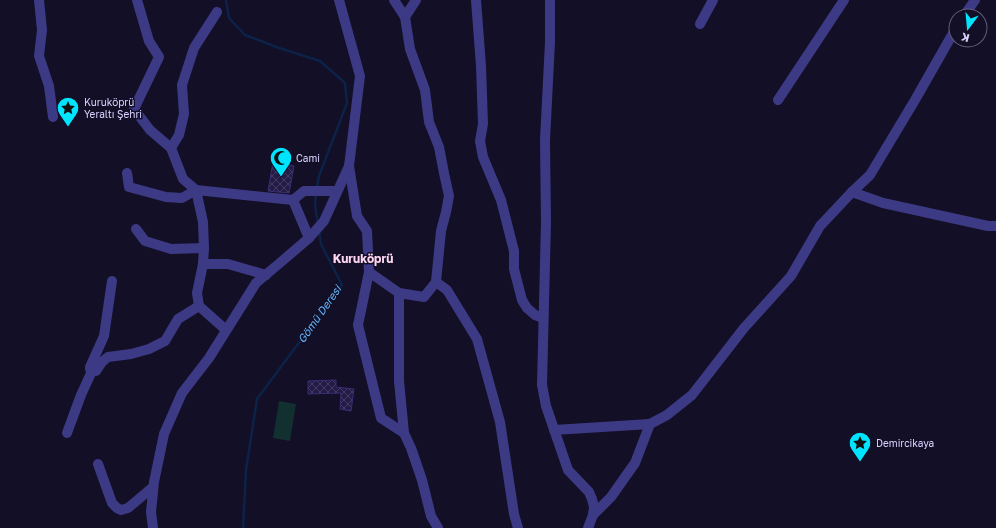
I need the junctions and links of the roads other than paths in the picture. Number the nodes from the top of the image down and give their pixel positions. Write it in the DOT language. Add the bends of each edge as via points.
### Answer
graph roads {
  1 [pos="39,0"];
  2 [pos="137,0"];
  3 [pos="339,0"];
  4 [pos="394,0"];
  5 [pos="416,0"];
  6 [pos="476,0"];
  7 [pos="550,0"];
  8 [pos="713,0"];
  9 [pos="844,0"];
  10 [pos="216,12"];
  11 [pos="404,17"];
  12 [pos="700,24"];
  13 [pos="948,42"];
  14 [pos="778,100"];
  15 [pos="53,117"];
  16 [pos="171,148"];
  17 [pos="349,166"];
  18 [pos="127,173"];
  19 [pos="196,190"];
  20 [pos="337,192"];
  21 [pos="852,192"];
  22 [pos="293,200"];
  23 [pos="996,226"];
  24 [pos="136,229"];
  25 [pos="309,238"];
  26 [pos="204,248"];
  27 [pos="203,264"];
  28 [pos="369,272"];
  29 [pos="266,276"];
  30 [pos="112,281"];
  31 [pos="436,282"];
  32 [pos="399,293"];
  33 [pos="199,306"];
  34 [pos="543,318"];
  35 [pos="226,330"];
  36 [pos="92,371"];
  37 [pos="650,424"];
  38 [pos="554,430"];
  39 [pos="67,433"];
  40 [pos="404,434"];
  41 [pos="98,464"];
  42 [pos="153,487"];
  43 [pos="593,515"];
  44 [pos="153,528"];
  45 [pos="438,528"];
  46 [pos="518,528"];
  47 [pos="588,528"];
  1 -- 15 [label="street" via="42,30 39,56 49,86"];
  2 -- 16 [label="street" via="149,41 159,57 134,109 150,130"];
  3 -- 17 [label="street" via="360,76"];
  4 -- 11 [label="street"];
  5 -- 11 [label="street"];
  6 -- 34 [label="street" via="481,66 482,157 501,200 514,251 514,269 522,300 535,315"];
  7 -- 34 [label="street"];
  8 -- 12 [label="street"];
  9 -- 14 [label="street"];
  10 -- 16 [label="street" via="194,48 182,85 184,114 179,134"];
  11 -- 31 [label="street" via="410,48 425,90 429,122 439,147 449,196 441,231"];
  13 -- 21 [label="street" via="870,175"];
  16 -- 19 [label="street" via="183,179"];
  17 -- 20 [label="street"];
  17 -- 28 [label="street" via="357,216 368,231"];
  18 -- 19 [label="street" via="129,188 166,198 182,198"];
  19 -- 22 [label="street"];
  19 -- 26 [label="street" via="203,222"];
  20 -- 22 [label="street" via="304,190"];
  20 -- 25 [label="street" via="324,221"];
  21 -- 23 [label="street" via="883,203"];
  21 -- 37 [label="street" via="820,226 791,276 744,328 692,395 667,415"];
  22 -- 25 [label="street"];
  24 -- 26 [label="street" via="145,241 170,249"];
  25 -- 29 [label="street"];
  26 -- 27 [label="street"];
  27 -- 29 [label="street" via="228,264"];
  27 -- 33 [label="street" via="197,293"];
  28 -- 32 [label="street"];
  28 -- 40 [label="street" via="358,326 380,418"];
  29 -- 35 [label="street" via="256,283"];
  30 -- 36 [label="street" via="104,336 90,367"];
  31 -- 32 [label="street" via="424,297"];
  31 -- 46 [label="street" via="447,290 477,339 500,422"];
  32 -- 40 [label="street" via="399,381"];
  33 -- 35 [label="street"];
  33 -- 36 [label="street" via="178,319 165,341 149,349 108,357 96,371"];
  34 -- 38 [label="street" via="542,385"];
  35 -- 42 [label="street" via="209,358 182,393 164,434"];
  36 -- 39 [label="street"];
  37 -- 38 [label="street"];
  37 -- 43 [label="street" via="635,464 611,497"];
  38 -- 43 [label="street" via="568,470 592,499"];
  40 -- 45 [label="street" via="422,480 431,516"];
  41 -- 42 [label="street" via="112,503 121,510 128,508"];
  42 -- 44 [label="street"];
  43 -- 47 [label="street"];
}
